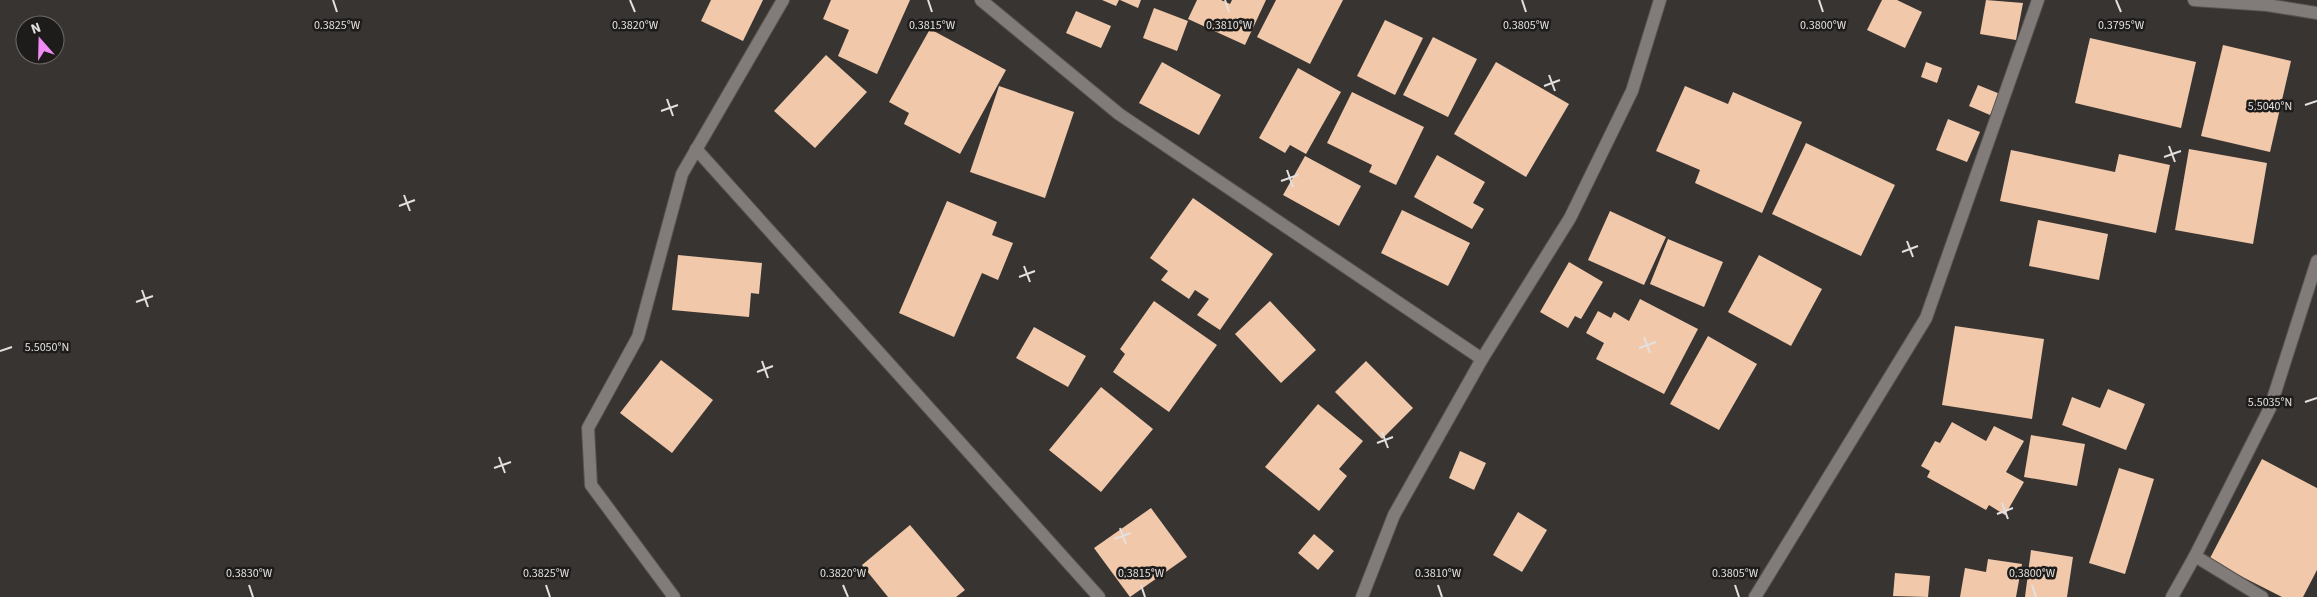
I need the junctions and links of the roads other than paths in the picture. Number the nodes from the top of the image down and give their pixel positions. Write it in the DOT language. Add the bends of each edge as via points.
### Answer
graph roads {
  1 [pos="783,0"];
  2 [pos="981,0"];
  3 [pos="1660,0"];
  4 [pos="2038,0"];
  5 [pos="2194,0"];
  6 [pos="2267,2"];
  7 [pos="2317,14"];
  8 [pos="696,150"];
  9 [pos="2317,261"];
  10 [pos="1482,358"];
  11 [pos="2195,556"];
  12 [pos="674,597"];
  13 [pos="1099,597"];
  14 [pos="1362,597"];
  15 [pos="1755,597"];
  16 [pos="2172,597"];
  17 [pos="2262,597"];
  1 -- 8 [label="street"];
  2 -- 10 [label="street" via="1119,114"];
  3 -- 10 [label="street" via="1632,91 1570,218"];
  4 -- 15 [label="street" via="1926,318"];
  5 -- 6 [label="street"];
  6 -- 7 [label="street"];
  8 -- 12 [label="street" via="682,174 638,337 588,428 591,485"];
  8 -- 13 [label="street"];
  9 -- 11 [label="street" via="2270,408"];
  10 -- 14 [label="street" via="1394,515"];
  11 -- 16 [label="street"];
  11 -- 17 [label="street"];
}
